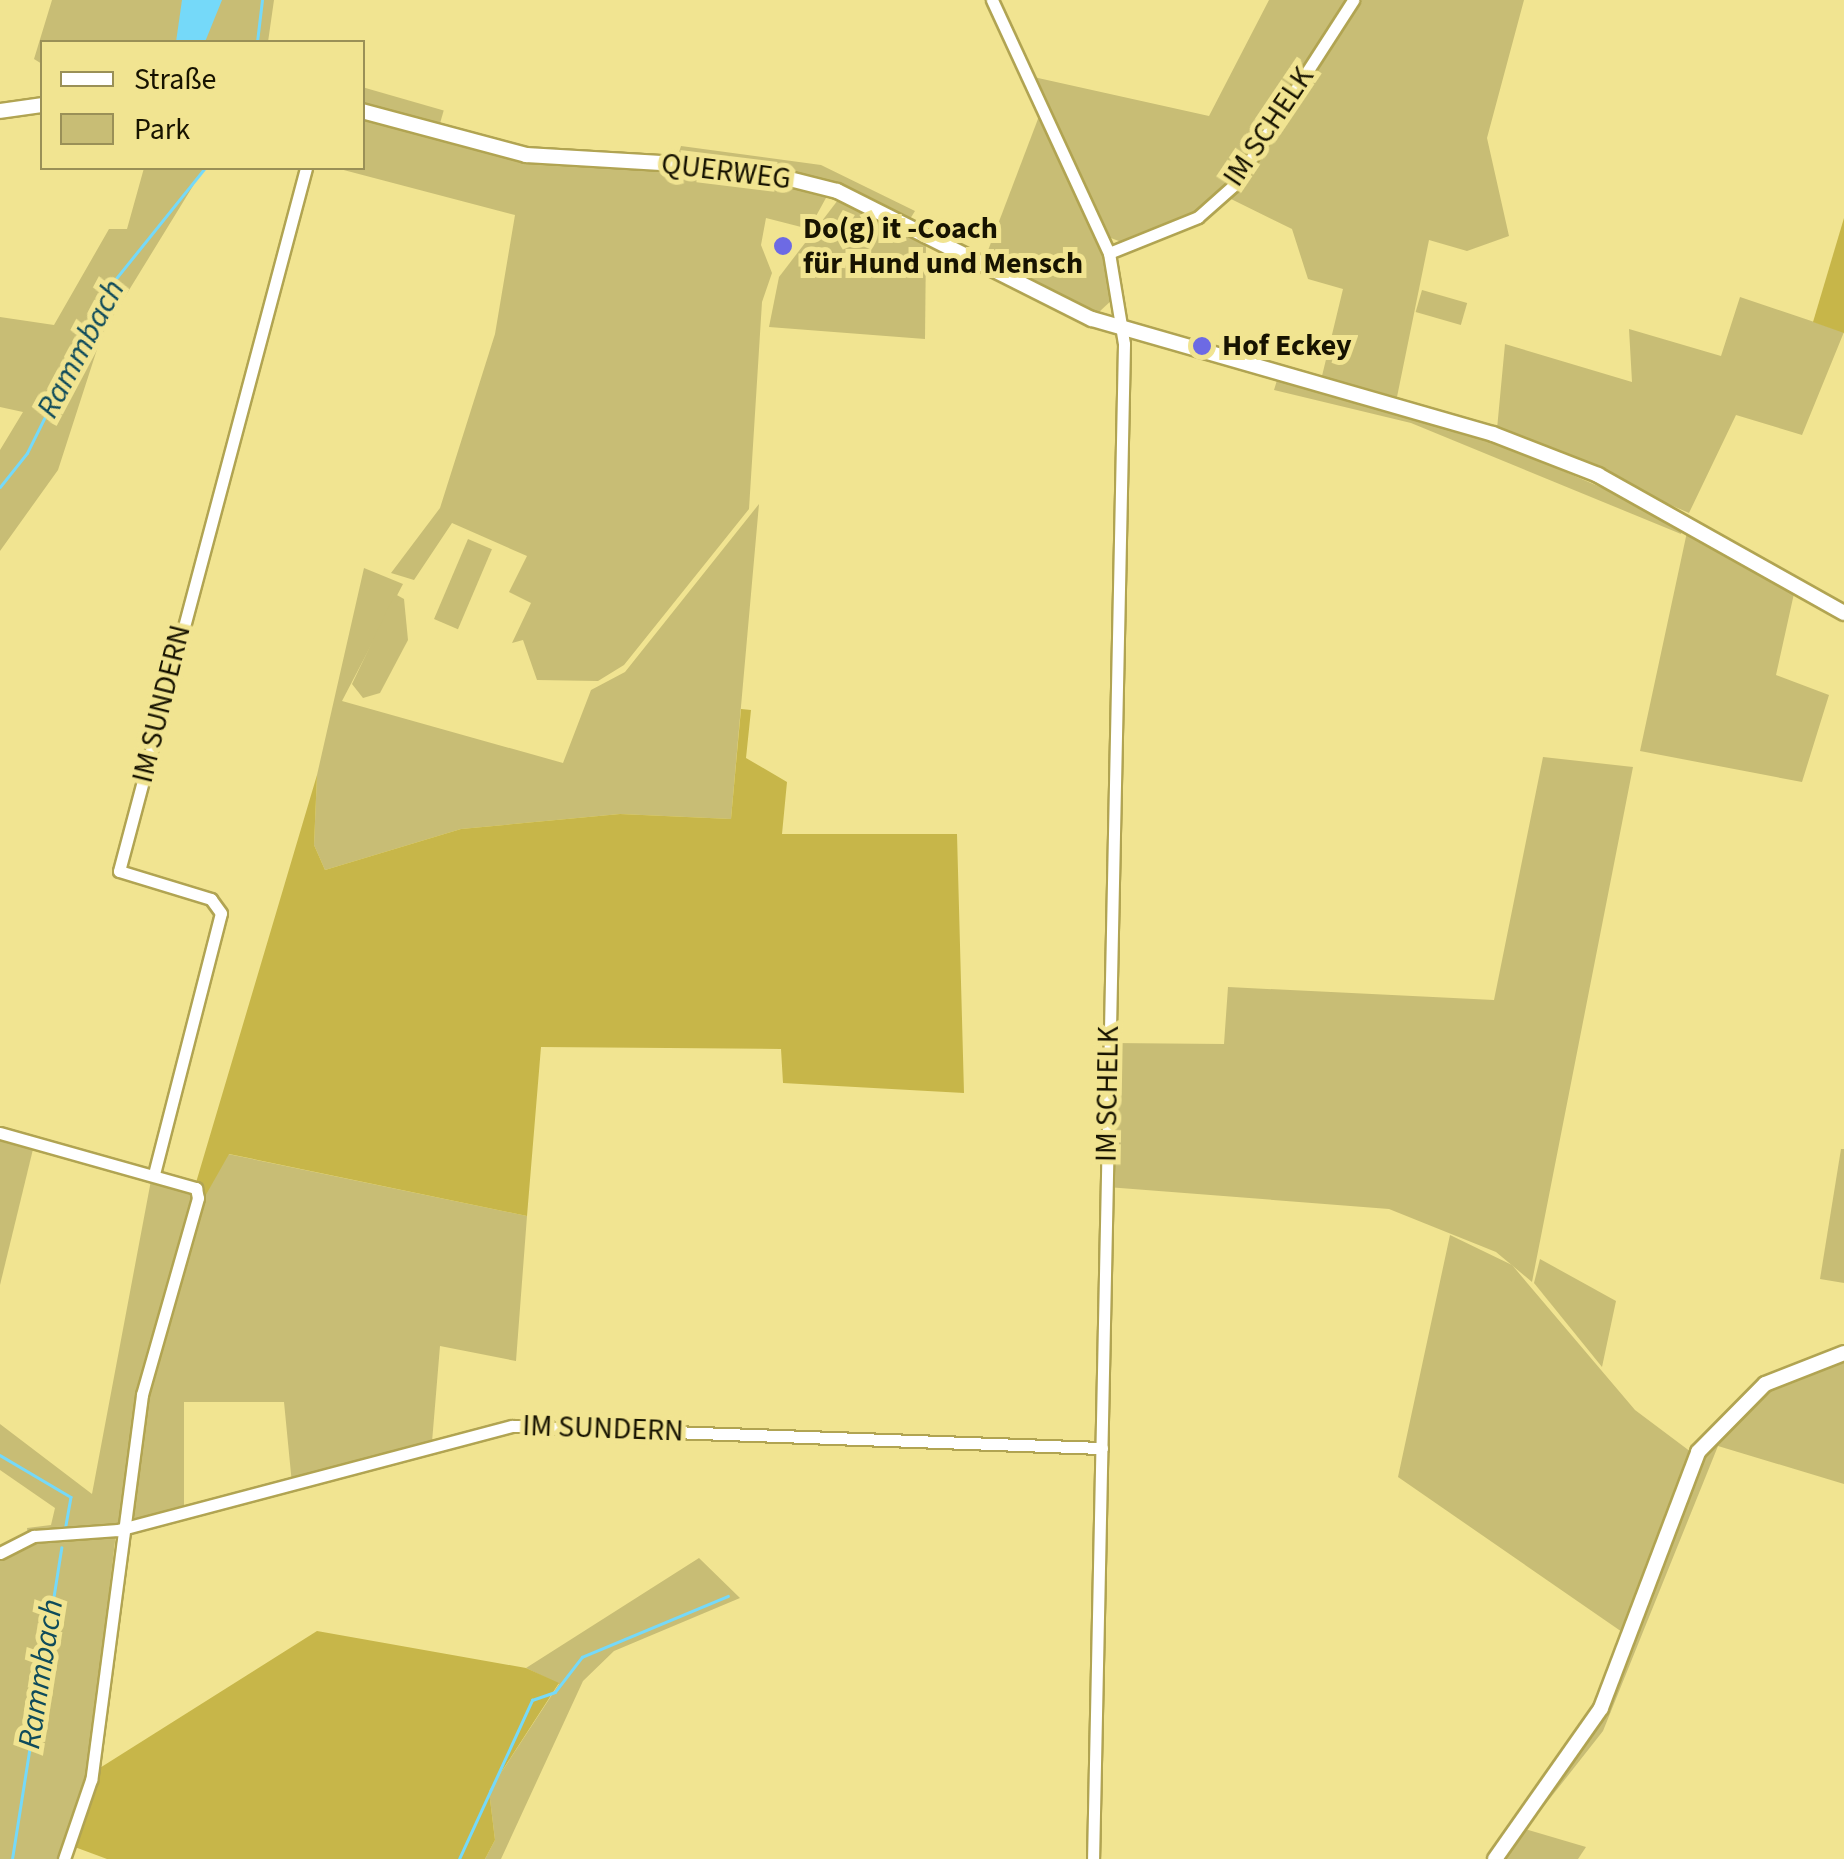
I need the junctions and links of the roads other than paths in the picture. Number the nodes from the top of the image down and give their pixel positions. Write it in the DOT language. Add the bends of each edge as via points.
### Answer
graph roads {
  1 [pos="992,0"];
  2 [pos="1353,0"];
  3 [pos="40,104"];
  4 [pos="0,111"];
  5 [pos="365,112"];
  6 [pos="305,170"];
  7 [pos="1109,252"];
  8 [pos="1123,329"];
  9 [pos="1844,613"];
  10 [pos="0,1132"];
  11 [pos="154,1174"];
  12 [pos="1844,1353"];
  13 [pos="1102,1448"];
  14 [pos="118,1530"];
  15 [pos="0,1553"];
  16 [pos="64,1859"];
  17 [pos="1093,1859"];
  18 [pos="1494,1859"];
  1 -- 7 [label="street, IM SCHELK"];
  2 -- 7 [label="street, IM SCHELK" via="1234,186 1198,217"];
  3 -- 4 [label="street"];
  5 -- 8 [label="street, QUERWEG" via="526,154 787,176 862,201 1036,296"];
  6 -- 11 [label="street, IM SUNDERN" via="119,871 211,899 221,913"];
  7 -- 8 [label="street, IM SCHELK"];
  8 -- 9 [label="street, QUERWEG" via="1372,396 1581,468 1708,529"];
  8 -- 13 [label="street, IM SCHELK"];
  10 -- 11 [label="street"];
  11 -- 14 [label="street" via="196,1188 198,1198 142,1395"];
  12 -- 18 [label="street" via="1765,1384 1698,1452 1602,1708"];
  13 -- 14 [label="street, IM SUNDERN" via="512,1426"];
  13 -- 17 [label="street, IM SCHELK"];
  14 -- 15 [label="street, IM SUNDERN" via="34,1536"];
  14 -- 16 [label="street" via="90,1780"];
}
